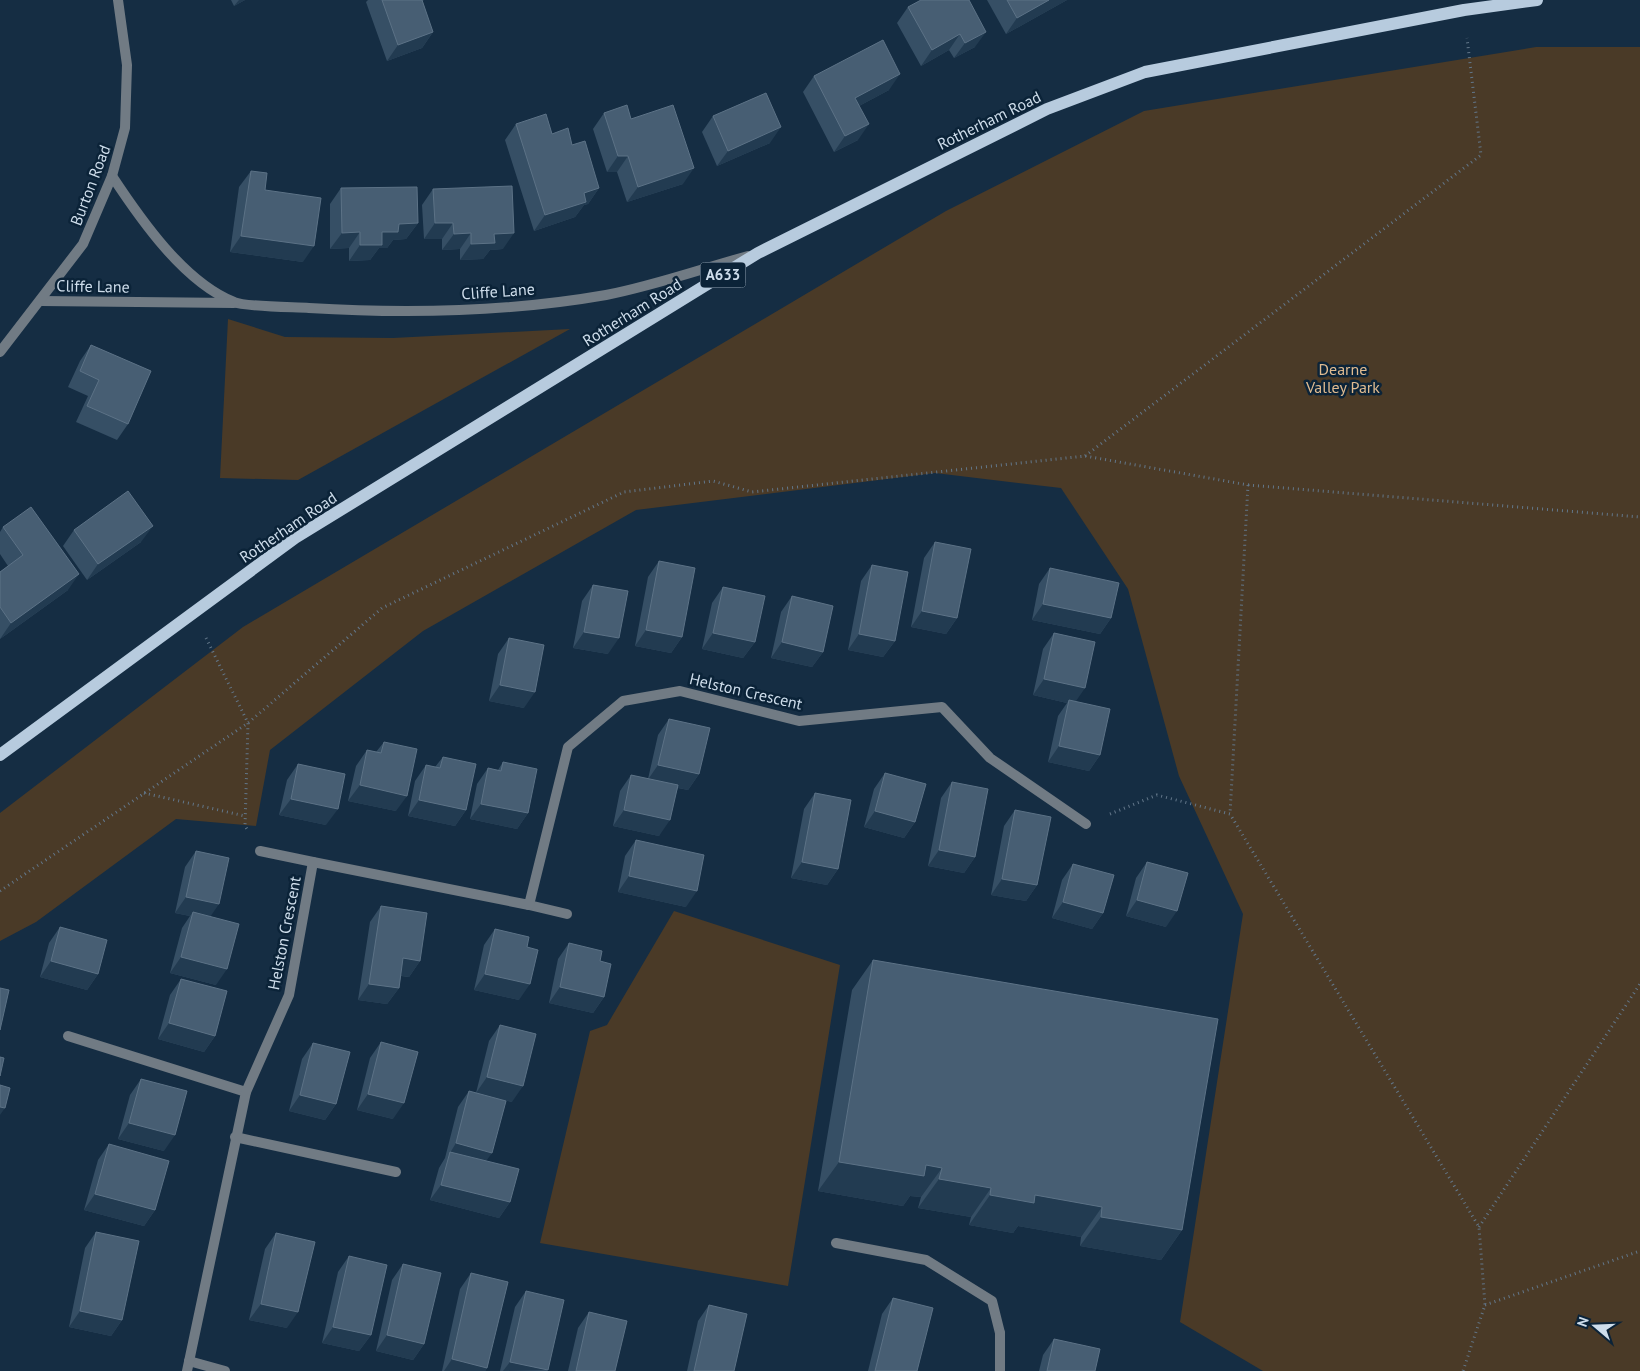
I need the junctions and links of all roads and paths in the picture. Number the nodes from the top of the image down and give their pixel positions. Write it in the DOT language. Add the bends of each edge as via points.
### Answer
graph roads {
  1 [pos="118,0"];
  2 [pos="1537,0"];
  3 [pos="1464,5"];
  4 [pos="112,176"];
  5 [pos="758,254"];
  6 [pos="41,301"];
  7 [pos="235,303"];
  8 [pos="0,352"];
  9 [pos="1085,456"];
  10 [pos="1248,485"];
  11 [pos="1640,517"];
  12 [pos="193,613"];
  13 [pos="248,723"];
  14 [pos="0,755"];
  15 [pos="144,793"];
  16 [pos="1230,814"];
  17 [pos="245,816"];
  18 [pos="1086,824"];
  19 [pos="260,851"];
  20 [pos="313,862"];
  21 [pos="0,892"];
  22 [pos="529,905"];
  23 [pos="567,914"];
  24 [pos="1640,984"];
  25 [pos="68,1036"];
  26 [pos="246,1092"];
  27 [pos="235,1137"];
  28 [pos="396,1172"];
  29 [pos="1479,1226"];
  30 [pos="836,1242"];
  31 [pos="1640,1251"];
  32 [pos="1485,1305"];
  33 [pos="188,1366"];
  34 [pos="224,1371"];
  35 [pos="1000,1371"];
  36 [pos="1463,1371"];
  1 -- 4 [label="street, Burton Road" via="127,65 125,128"];
  2 -- 3 [label="main road, Rotherham Road / A633"];
  3 -- 5 [label="main road, Rotherham Road / A633" via="1145,72 1047,109"];
  3 -- 9 [label="path" via="1481,155"];
  4 -- 6 [label="street, Burton Road" via="83,244"];
  4 -- 7 [label="street, Cliffe Lane" via="142,221 179,262 209,288"];
  5 -- 7 [label="street, Cliffe Lane" via="607,294 515,306 417,310 324,309"];
  5 -- 12 [label="main road, Rotherham Road / A633" via="295,538"];
  6 -- 7 [label="street, Cliffe Lane"];
  6 -- 8 [label="street, Burton Road"];
  9 -- 10 [label="path"];
  9 -- 13 [label="path" via="752,492 713,482 624,492 382,608"];
  10 -- 11 [label="path"];
  10 -- 16 [label="path"];
  12 -- 13 [label="path"];
  12 -- 14 [label="main road, Rotherham Road / A633"];
  13 -- 15 [label="path"];
  13 -- 17 [label="path"];
  15 -- 17 [label="path"];
  15 -- 21 [label="path"];
  16 -- 18 [label="path" via="1157,795"];
  16 -- 29 [label="path"];
  17 -- 19 [label="path" via="245,826"];
  18 -- 22 [label="street, Helston Crescent" via="990,758 942,707 799,721 680,692 622,701 568,747"];
  19 -- 20 [label="street, Helston Crescent"];
  20 -- 22 [label="street, Helston Crescent"];
  20 -- 26 [label="street, Helston Crescent" via="289,995"];
  22 -- 23 [label="street, Helston Crescent"];
  24 -- 29 [label="path"];
  25 -- 26 [label="street"];
  26 -- 27 [label="street, Helston Crescent"];
  27 -- 28 [label="street"];
  27 -- 33 [label="street, Helston Crescent"];
  29 -- 32 [label="path"];
  30 -- 35 [label="street" via="926,1260 992,1301 1000,1333"];
  31 -- 32 [label="path"];
  32 -- 36 [label="path"];
  33 -- 34 [label="street"];
}
